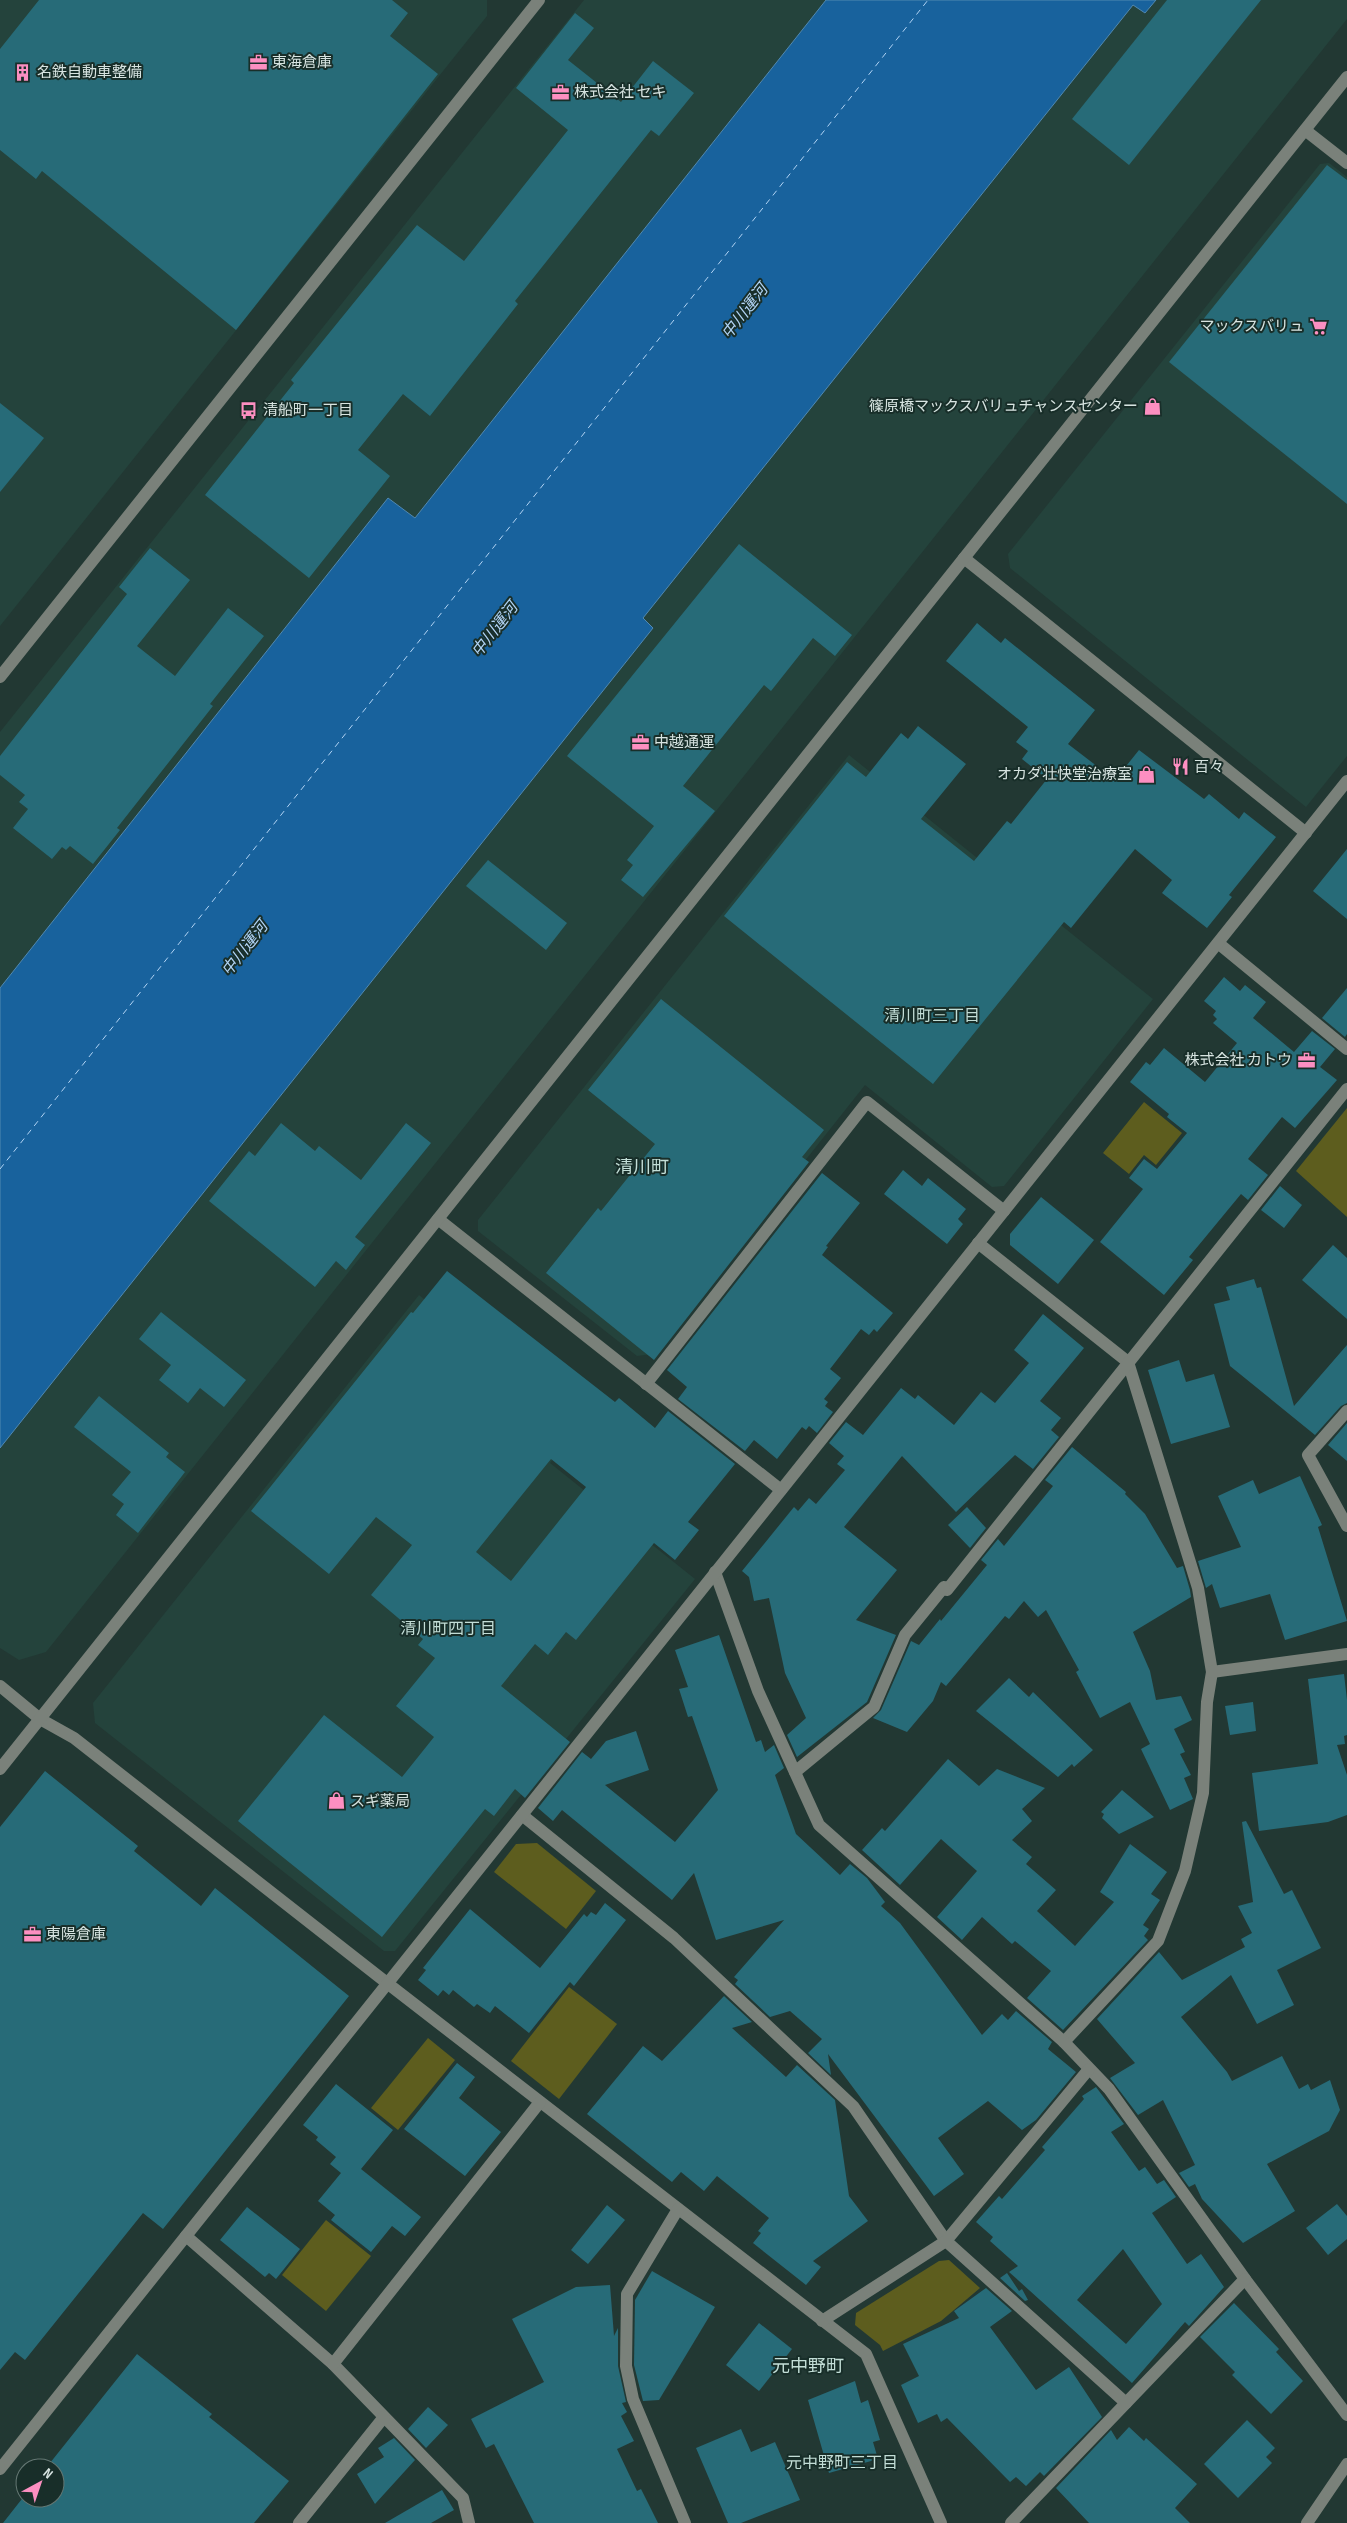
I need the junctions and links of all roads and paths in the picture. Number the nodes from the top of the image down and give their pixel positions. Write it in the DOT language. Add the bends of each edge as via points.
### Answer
graph roads {
  1 [pos="539,0"];
  2 [pos="1347,77"];
  3 [pos="1305,130"];
  4 [pos="1347,163"];
  5 [pos="964,558"];
  6 [pos="0,677"];
  7 [pos="1347,781"];
  8 [pos="1342,797"];
  9 [pos="1306,833"];
  10 [pos="1218,943"];
  11 [pos="1347,1049"];
  12 [pos="1347,1089"];
  13 [pos="1004,1211"];
  14 [pos="438,1220"];
  15 [pos="978,1243"];
  16 [pos="1128,1362"];
  17 [pos="646,1384"];
  18 [pos="1347,1411"];
  19 [pos="781,1490"];
  20 [pos="1347,1526"];
  21 [pos="715,1572"];
  22 [pos="1347,1654"];
  23 [pos="1212,1672"];
  24 [pos="0,1686"];
  25 [pos="40,1719"];
  26 [pos="0,1769"];
  27 [pos="795,1772"];
  28 [pos="522,1815"];
  29 [pos="387,1984"];
  30 [pos="1064,2042"];
  31 [pos="1090,2068"];
  32 [pos="540,2102"];
  33 [pos="678,2209"];
  34 [pos="186,2236"];
  35 [pos="946,2241"];
  36 [pos="1245,2279"];
  37 [pos="822,2321"];
  38 [pos="333,2364"];
  39 [pos="1126,2403"];
  40 [pos="1347,2414"];
  41 [pos="384,2417"];
  42 [pos="1347,2464"];
  43 [pos="0,2469"];
  44 [pos="299,2523"];
  45 [pos="469,2523"];
  46 [pos="685,2523"];
  47 [pos="941,2523"];
  48 [pos="1011,2523"];
  49 [pos="1307,2523"];
  1 -- 6 [label="street"];
  2 -- 3 [label="street"];
  3 -- 4 [label="street"];
  3 -- 5 [label="street"];
  5 -- 9 [label="street"];
  5 -- 14 [label="street"];
  7 -- 8 [label="street"];
  8 -- 9 [label="street"];
  9 -- 10 [label="street"];
  10 -- 11 [label="street"];
  10 -- 13 [label="street"];
  12 -- 16 [label="street"];
  13 -- 15 [label="street"];
  13 -- 17 [label="street" via="867,1102"];
  14 -- 17 [label="street"];
  14 -- 25 [label="street"];
  15 -- 16 [label="street"];
  15 -- 19 [label="street"];
  16 -- 23 [label="street" via="1198,1588"];
  16 -- 27 [label="street" via="905,1635 874,1707"];
  17 -- 19 [label="street"];
  18 -- 20 [label="street" via="1308,1455"];
  19 -- 21 [label="street"];
  21 -- 27 [label="street" via="758,1691"];
  21 -- 28 [label="street"];
  22 -- 23 [label="street"];
  23 -- 30 [label="street" via="1207,1702 1203,1793 1184,1871 1158,1941"];
  24 -- 25 [label="street"];
  25 -- 26 [label="street"];
  25 -- 29 [label="street" via="74,1738"];
  27 -- 30 [label="street" via="819,1825"];
  28 -- 29 [label="street"];
  28 -- 35 [label="street" via="674,1938 852,2106"];
  29 -- 32 [label="street"];
  29 -- 34 [label="street"];
  30 -- 31 [label="street"];
  31 -- 35 [label="street"];
  31 -- 36 [label="street" via="1109,2089"];
  32 -- 33 [label="street"];
  32 -- 38 [label="street"];
  33 -- 37 [label="street"];
  33 -- 46 [label="street" via="627,2294 626,2366 632,2398"];
  34 -- 38 [label="street"];
  34 -- 43 [label="street"];
  35 -- 37 [label="street"];
  35 -- 39 [label="street"];
  36 -- 39 [label="street"];
  36 -- 40 [label="street"];
  37 -- 47 [label="street" via="866,2354"];
  38 -- 41 [label="street"];
  39 -- 48 [label="street"];
  41 -- 44 [label="street"];
  41 -- 45 [label="street" via="463,2498"];
  42 -- 49 [label="street"];
}
